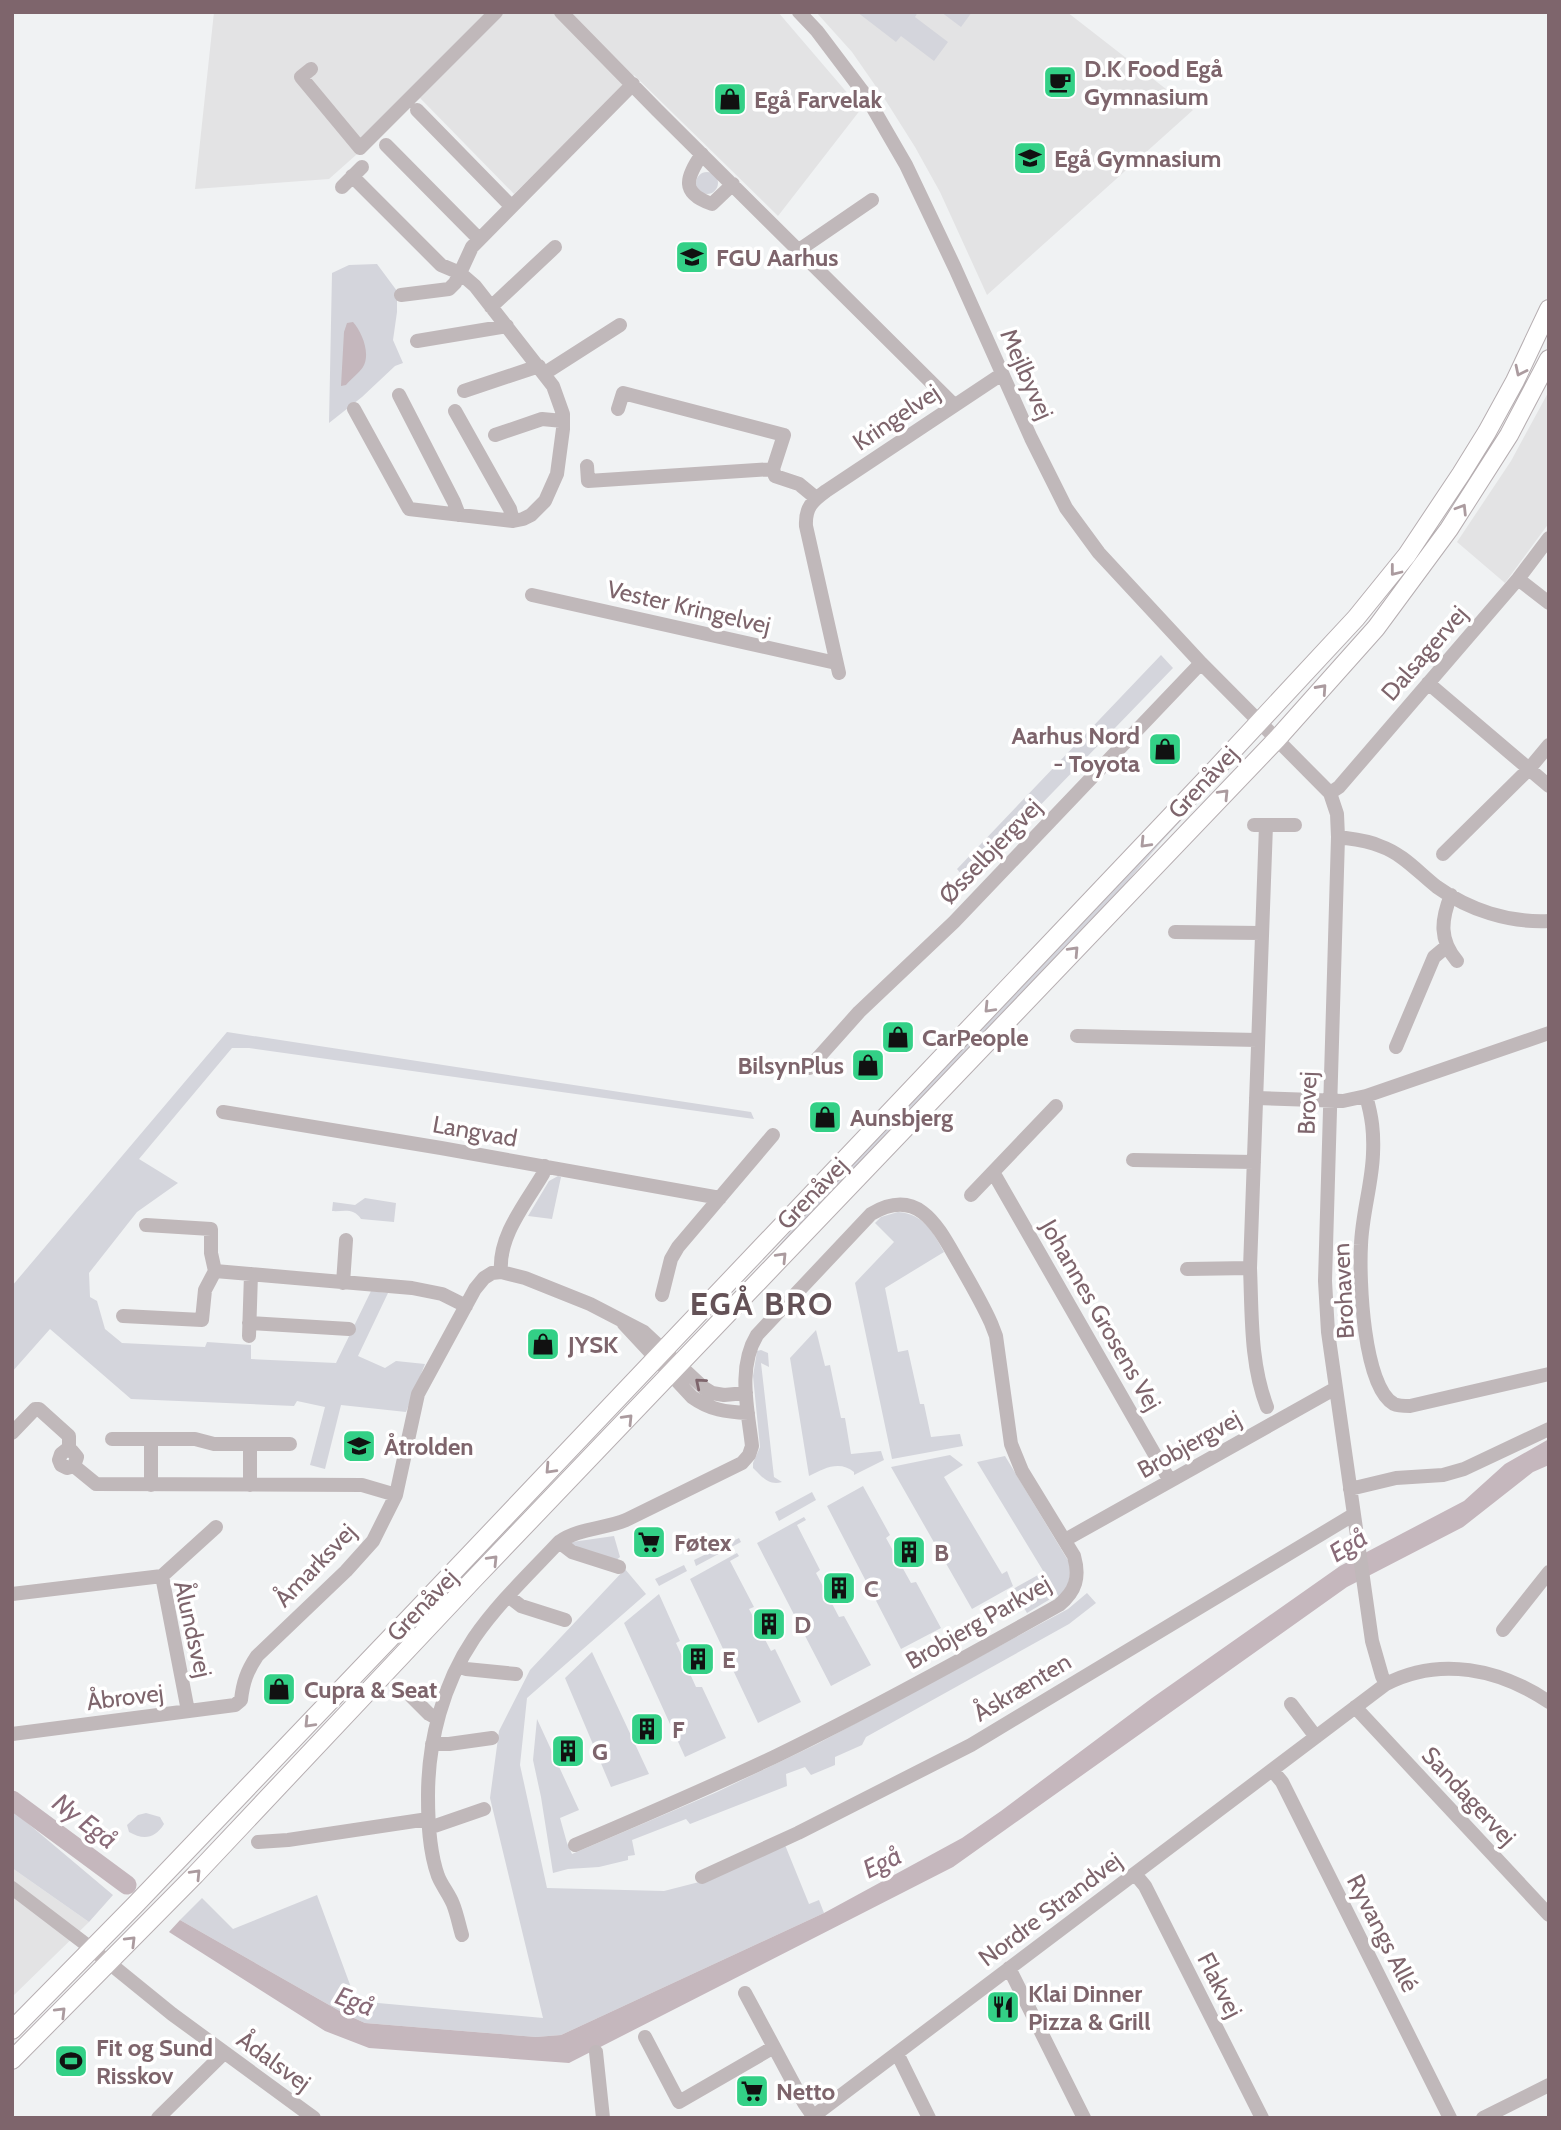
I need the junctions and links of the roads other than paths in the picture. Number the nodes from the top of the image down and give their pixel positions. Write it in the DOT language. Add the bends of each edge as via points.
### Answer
graph roads {
  1 [pos="496,12"];
  2 [pos="561,12"];
  3 [pos="799,12"];
  4 [pos="311,69"];
  5 [pos="633,84"];
  6 [pos="416,110"];
  7 [pos="386,145"];
  8 [pos="702,154"];
  9 [pos="352,177"];
  10 [pos="733,184"];
  11 [pos="872,200"];
  12 [pos="511,206"];
  13 [pos="479,239"];
  14 [pos="555,247"];
  15 [pos="799,250"];
  16 [pos="460,273"];
  17 [pos="401,295"];
  18 [pos="491,307"];
  19 [pos="1549,309"];
  20 [pos="507,326"];
  21 [pos="620,326"];
  22 [pos="417,341"];
  23 [pos="1549,359"];
  24 [pos="542,369"];
  25 [pos="1002,373"];
  26 [pos="464,391"];
  27 [pos="399,395"];
  28 [pos="954,405"];
  29 [pos="618,409"];
  30 [pos="353,410"];
  31 [pos="455,411"];
  32 [pos="563,421"];
  33 [pos="495,435"];
  34 [pos="587,466"];
  35 [pos="773,469"];
  36 [pos="816,498"];
  37 [pos="459,515"];
  38 [pos="513,521"];
  39 [pos="1549,538"];
  40 [pos="1518,579"];
  41 [pos="532,594"];
  42 [pos="1549,603"];
  43 [pos="1201,663"];
  44 [pos="1428,683"];
  45 [pos="1260,722"];
  46 [pos="1277,739"];
  47 [pos="1549,745"];
  48 [pos="1529,769"];
  49 [pos="1549,786"];
  50 [pos="1330,793"];
  51 [pos="1295,825"];
  52 [pos="1338,837"];
  53 [pos="1443,854"];
  54 [pos="1451,895"];
  55 [pos="1549,921"];
  56 [pos="1175,932"];
  57 [pos="1261,933"];
  58 [pos="1446,947"];
  59 [pos="1457,961"];
  60 [pos="1549,1033"];
  61 [pos="1077,1036"];
  62 [pos="1257,1040"];
  63 [pos="1396,1046"];
  64 [pos="809,1068"];
  65 [pos="1366,1096"];
  66 [pos="1256,1098"];
  67 [pos="1330,1101"];
  68 [pos="1056,1106"];
  69 [pos="223,1112"];
  70 [pos="773,1135"];
  71 [pos="1133,1160"];
  72 [pos="1254,1162"];
  73 [pos="545,1166"];
  74 [pos="993,1172"];
  75 [pos="971,1195"];
  76 [pos="720,1198"];
  77 [pos="146,1225"];
  78 [pos="346,1240"];
  79 [pos="1250,1268"];
  80 [pos="1187,1269"];
  81 [pos="215,1271"];
  82 [pos="501,1272"];
  83 [pos="251,1274"];
  84 [pos="342,1283"];
  85 [pos="662,1294"];
  86 [pos="466,1306"];
  87 [pos="123,1316"];
  88 [pos="349,1329"];
  89 [pos="659,1354"];
  90 [pos="675,1370"];
  91 [pos="1549,1374"];
  92 [pos="1336,1388"];
  93 [pos="746,1392"];
  94 [pos="1267,1406"];
  95 [pos="748,1413"];
  96 [pos="1549,1429"];
  97 [pos="12,1433"];
  98 [pos="112,1439"];
  99 [pos="151,1439"];
  100 [pos="250,1444"];
  101 [pos="289,1444"];
  102 [pos="1170,1480"];
  103 [pos="152,1485"];
  104 [pos="250,1485"];
  105 [pos="1349,1489"];
  106 [pos="396,1495"];
  107 [pos="1353,1515"];
  108 [pos="216,1527"];
  109 [pos="1065,1540"];
  110 [pos="559,1542"];
  111 [pos="619,1567"];
  112 [pos="162,1576"];
  113 [pos="1546,1581"];
  114 [pos="12,1594"];
  115 [pos="508,1595"];
  116 [pos="565,1620"];
  117 [pos="1503,1630"];
  118 [pos="458,1666"];
  119 [pos="516,1674"];
  120 [pos="1386,1684"];
  121 [pos="411,1696"];
  122 [pos="241,1700"];
  123 [pos="1549,1702"];
  124 [pos="1291,1704"];
  125 [pos="1356,1707"];
  126 [pos="188,1712"];
  127 [pos="438,1719"];
  128 [pos="12,1734"];
  129 [pos="1316,1737"];
  130 [pos="492,1738"];
  131 [pos="432,1744"];
  132 [pos="1272,1770"];
  133 [pos="484,1809"];
  134 [pos="428,1824"];
  135 [pos="258,1842"];
  136 [pos="575,1845"];
  137 [pos="1135,1874"];
  138 [pos="702,1877"];
  139 [pos="12,1888"];
  140 [pos="1549,1915"];
  141 [pos="462,1935"];
  142 [pos="92,1949"];
  143 [pos="108,1963"];
  144 [pos="1009,1968"];
  145 [pos="745,1993"];
  146 [pos="12,2030"];
  147 [pos="645,2036"];
  148 [pos="774,2047"];
  149 [pos="596,2052"];
  150 [pos="224,2053"];
  151 [pos="897,2053"];
  152 [pos="12,2060"];
  153 [pos="1549,2085"];
  154 [pos="812,2117"];
  155 [pos="158,2118"];
  156 [pos="314,2118"];
  157 [pos="603,2118"];
  158 [pos="929,2118"];
  159 [pos="1084,2118"];
  160 [pos="1262,2118"];
  161 [pos="1450,2118"];
  162 [pos="1483,2118"];
  1 -- 4 [label="street" via="360,148 301,77"];
  2 -- 5 [label="street"];
  3 -- 25 [label="street, Mejlbyvej" via="866,96 906,165"];
  5 -- 8 [label="street"];
  5 -- 12 [label="street"];
  6 -- 12 [label="street"];
  7 -- 13 [label="street"];
  8 -- 10 [label="street"];
  8 -- 10 [label="street" via="688,182 698,199 712,204"];
  9 -- 16 [label="street" via="441,265"];
  10 -- 15 [label="street"];
  11 -- 15 [label="street"];
  12 -- 13 [label="street"];
  13 -- 16 [label="street"];
  14 -- 18 [label="street"];
  15 -- 28 [label="street"];
  16 -- 17 [label="street" via="449,289"];
  16 -- 18 [label="street"];
  18 -- 20 [label="street"];
  19 -- 45 [label="main road, Grenåvej, one-way" via="1487,432 1429,525 1356,618"];
  20 -- 22 [label="street"];
  20 -- 24 [label="street"];
  21 -- 24 [label="street"];
  46 -- 23 [label="main road, Grenåvej, one-way" via="1376,628 1449,530 1509,435"];
  24 -- 26 [label="street"];
  24 -- 32 [label="street" via="559,399"];
  25 -- 28 [label="street, Kringelvej"];
  25 -- 43 [label="street, Mejlbyvej" via="1066,508 1099,553"];
  27 -- 37 [label="street"];
  28 -- 36 [label="street, Kringelvej"];
  29 -- 35 [label="street" via="622,393 784,435"];
  30 -- 37 [label="street" via="409,509"];
  31 -- 38 [label="street"];
  32 -- 33 [label="street" via="542,419"];
  32 -- 38 [label="street" via="557,474 545,501 531,515"];
  34 -- 35 [label="street" via="588,481"];
  35 -- 36 [label="street" via="775,476 799,484"];
  36 -- 41 [label="street, Vester Kringelvej" via="807,510 806,526 838,668"];
  37 -- 38 [label="street"];
  39 -- 40 [label="street, Dalsagervej"];
  40 -- 42 [label="street"];
  40 -- 44 [label="street, Dalsagervej"];
  43 -- 45 [label="street, Mejlbyvej"];
  43 -- 64 [label="street, Øsselbjergvej"];
  44 -- 48 [label="street"];
  44 -- 50 [label="street, Dalsagervej"];
  45 -- 46 [label="street, Mejlbyvej"];
  45 -- 89 [label="main road, Grenåvej, one-way"];
  46 -- 50 [label="street"];
  90 -- 46 [label="main road, Grenåvej, one-way"];
  47 -- 48 [label="street"];
  48 -- 49 [label="street"];
  48 -- 53 [label="street"];
  50 -- 52 [label="street, Brovej"];
  51 -- 57 [label="street" via="1260,825"];
  52 -- 54 [label="street" via="1382,846"];
  52 -- 67 [label="street, Brovej"];
  54 -- 55 [label="street" via="1507,918"];
  54 -- 58 [label="street" via="1444,914"];
  56 -- 57 [label="street"];
  57 -- 62 [label="street"];
  58 -- 59 [label="street"];
  58 -- 63 [label="street" via="1434,957"];
  60 -- 65 [label="street"];
  61 -- 62 [label="street"];
  62 -- 66 [label="street"];
  65 -- 67 [label="street"];
  65 -- 91 [label="street, Brohaven" via="1373,1123 1373,1157 1361,1243 1361,1287 1365,1331 1383,1393 1395,1405 1410,1406"];
  66 -- 67 [label="street"];
  66 -- 72 [label="street"];
  67 -- 92 [label="street, Brovej" via="1325,1281"];
  68 -- 74 [label="street"];
  69 -- 73 [label="street, Langvad"];
  70 -- 76 [label="street"];
  71 -- 72 [label="street"];
  72 -- 79 [label="street"];
  73 -- 76 [label="street, Langvad"];
  73 -- 82 [label="street" via="505,1240"];
  74 -- 75 [label="street"];
  74 -- 102 [label="street, Johannes Grosens Vej"];
  76 -- 85 [label="street" via="678,1247"];
  77 -- 81 [label="street" via="212,1229"];
  78 -- 84 [label="street"];
  79 -- 80 [label="street"];
  79 -- 94 [label="street" via="1255,1363"];
  81 -- 83 [label="street"];
  81 -- 87 [label="street" via="205,1290 202,1320"];
  82 -- 86 [label="street, Åmarksvej" via="484,1278"];
  82 -- 89 [label="street" via="590,1304 622,1322"];
  83 -- 84 [label="street"];
  83 -- 88 [label="street" via="249,1329"];
  84 -- 86 [label="street" via="427,1290"];
  86 -- 106 [label="street, Åmarksvej" via="418,1394"];
  89 -- 90 [label="street"];
  89 -- 142 [label="main road, Grenåvej, one-way"];
  93 -- 90 [label="street, one-way" via="712,1393"];
  90 -- 95 [label="street" via="703,1405"];
  143 -- 90 [label="main road, Grenåvej, one-way"];
  92 -- 102 [label="street, Brobjergvej"];
  92 -- 105 [label="street, Brovej"];
  93 -- 95 [label="street, Brobjerg Parkvej"];
  93 -- 109 [label="street, Brobjerg Parkvej" via="745,1369 757,1335 871,1214 890,1205 921,1210 936,1224 991,1323 1011,1444 1022,1471"];
  95 -- 110 [label="street, Brobjerg Parkvej" via="752,1446 742,1463 626,1520 571,1534"];
  96 -- 105 [label="street" via="1464,1469"];
  97 -- 103 [label="street" via="39,1409 69,1436 69,1450 77,1457 74,1466 96,1484"];
  98 -- 99 [label="street"];
  99 -- 100 [label="street"];
  99 -- 103 [label="street"];
  100 -- 101 [label="street"];
  100 -- 104 [label="street"];
  102 -- 109 [label="street, Brobjergvej"];
  103 -- 104 [label="street"];
  104 -- 106 [label="street" via="362,1485"];
  105 -- 107 [label="street, Brovej"];
  106 -- 122 [label="street, Åmarksvej" via="373,1541 257,1656 243,1681"];
  107 -- 120 [label="street, Brovej" via="1372,1642"];
  107 -- 138 [label="street, Åskrænten" via="971,1745"];
  108 -- 112 [label="street"];
  109 -- 136 [label="street, Brobjerg Parkvej" via="1077,1569 1076,1582 1062,1603 851,1718"];
  110 -- 111 [label="street" via="572,1552"];
  110 -- 115 [label="street, Brobjerg Parkvej"];
  112 -- 114 [label="street, Ålundsvej"];
  112 -- 126 [label="street, Ålundsvej"];
  113 -- 117 [label="street"];
  115 -- 116 [label="street" via="522,1606"];
  115 -- 118 [label="street, Brobjerg Parkvej"];
  118 -- 119 [label="street"];
  118 -- 127 [label="street, Brobjerg Parkvej"];
  120 -- 123 [label="street, Nordre Strandvej" via="1431,1668 1481,1671 1532,1690"];
  120 -- 125 [label="street, Nordre Strandvej"];
  121 -- 127 [label="street"];
  122 -- 126 [label="street, Åbrovej"];
  124 -- 129 [label="street"];
  125 -- 129 [label="street, Nordre Strandvej"];
  125 -- 140 [label="street, Sandagervej"];
  126 -- 128 [label="street, Åbrovej"];
  127 -- 131 [label="street, Brobjerg Parkvej"];
  129 -- 132 [label="street, Nordre Strandvej"];
  130 -- 131 [label="street"];
  131 -- 134 [label="street, Brobjerg Parkvej"];
  132 -- 137 [label="street, Nordre Strandvej"];
  132 -- 161 [label="street, Ryvangs Allé"];
  133 -- 134 [label="street"];
  134 -- 135 [label="street"];
  134 -- 141 [label="street, Brobjerg Parkvej" via="438,1875"];
  137 -- 144 [label="street, Nordre Strandvej"];
  137 -- 160 [label="street, Flakvej"];
  139 -- 142 [label="street, Ådalsvej"];
  142 -- 143 [label="street, Ådalsvej"];
  142 -- 146 [label="main road, Grenåvej"];
  143 -- 150 [label="street, Ådalsvej"];
  152 -- 143 [label="main road, Grenåvej, one-way"];
  144 -- 151 [label="street, Nordre Strandvej"];
  144 -- 159 [label="street"];
  145 -- 148 [label="street"];
  147 -- 148 [label="street" via="679,2102"];
  148 -- 154 [label="street"];
  149 -- 157 [label="street"];
  150 -- 155 [label="street"];
  150 -- 156 [label="street, Ådalsvej"];
  151 -- 154 [label="street, Nordre Strandvej"];
  151 -- 158 [label="street"];
  153 -- 162 [label="street"];
}
